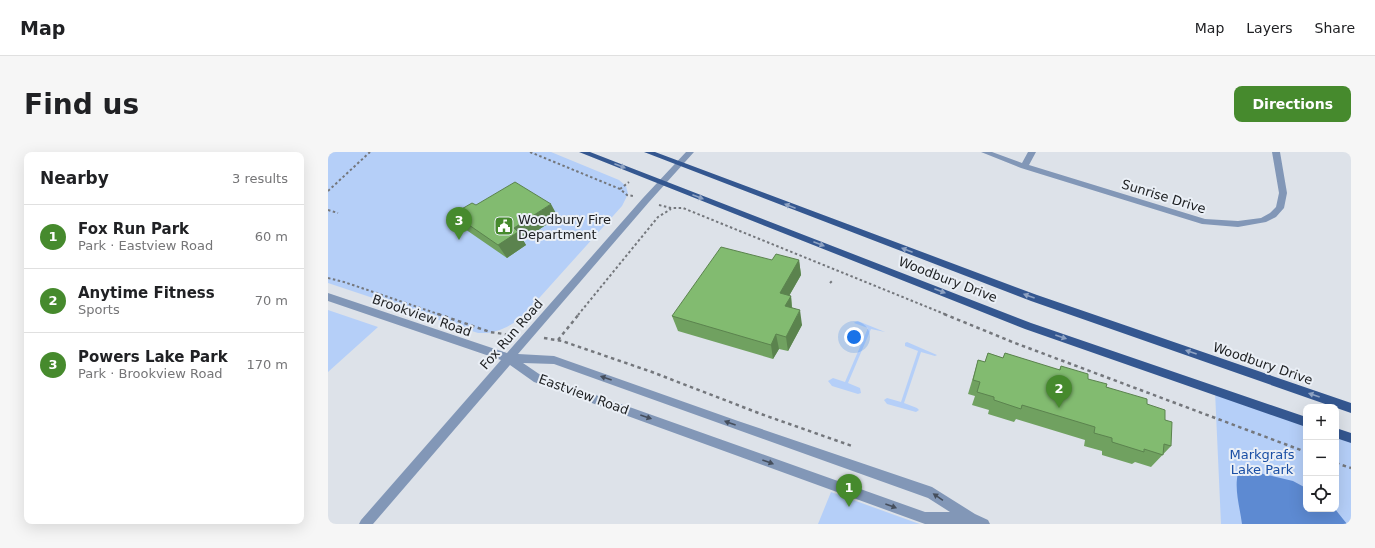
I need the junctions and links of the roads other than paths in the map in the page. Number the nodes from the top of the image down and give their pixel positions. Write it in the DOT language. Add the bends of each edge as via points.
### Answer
graph roads {
  1 [pos="583,152"];
  2 [pos="648,152"];
  3 [pos="690,152"];
  4 [pos="985,152"];
  5 [pos="1032,152"];
  6 [pos="1276,152"];
  7 [pos="678,164"];
  8 [pos="1024,166"];
  9 [pos="661,182"];
  10 [pos="328,296"];
  11 [pos="508,358"];
  12 [pos="1351,408"];
  13 [pos="1303,421"];
  14 [pos="1339,434"];
  15 [pos="1351,438"];
  16 [pos="971,519"];
  17 [pos="365,524"];
  18 [pos="984,524"];
  1 -- 9 [label="main road, Woodbury Drive, one-way"];
  2 -- 7 [label="main road, Woodbury Drive"];
  3 -- 7 [label="street, Fox Run Road"];
  4 -- 8 [label="street, Sunrise Drive"];
  5 -- 8 [label="street"];
  6 -- 8 [label="street, Sunrise Drive" via="1283,198 1281,207 1273,216 1229,225 1205,222"];
  7 -- 9 [label="street, Fox Run Road"];
  12 -- 7 [label="main road, Woodbury Drive, one-way" via="1034,298"];
  9 -- 11 [label="street, Fox Run Road"];
  9 -- 13 [label="main road, Woodbury Drive, one-way" via="1028,326"];
  10 -- 11 [label="street, Brookview Road"];
  11 -- 16 [label="street, Eastview Road, one-way" via="538,379 925,518"];
  16 -- 11 [label="street, Eastview Road, one-way" via="932,492 629,386 554,360"];
  11 -- 17 [label="street, Fox Run Road"];
  14 -- 15 [label="main road"];
  16 -- 18 [label="street, Eastview Road"];
}
